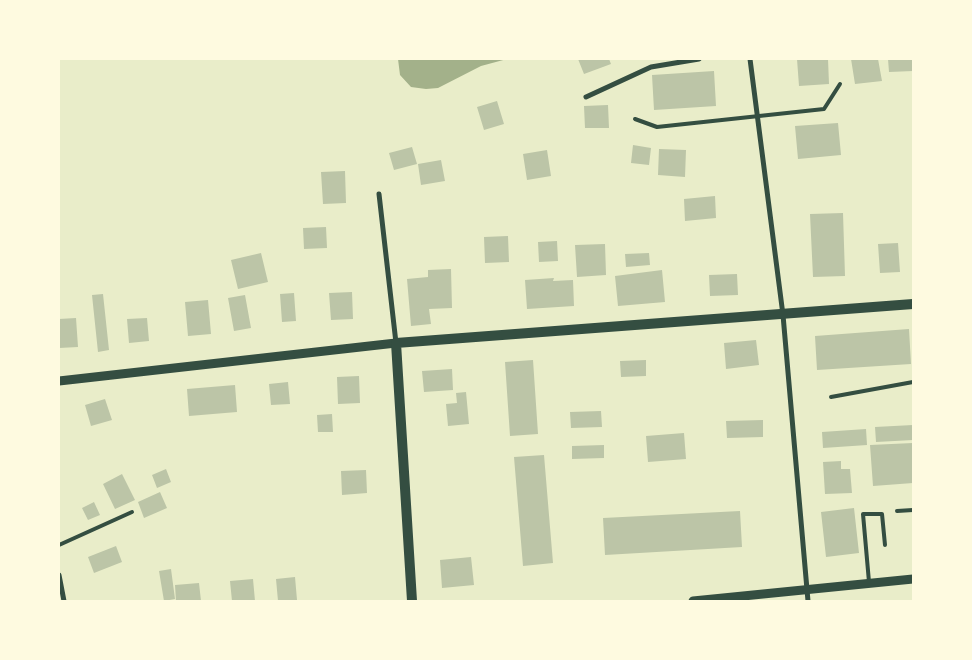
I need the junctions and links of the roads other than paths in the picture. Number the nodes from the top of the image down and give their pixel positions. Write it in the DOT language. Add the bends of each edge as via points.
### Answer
graph roads {
  1 [pos="699,59"];
  2 [pos="750,59"];
  3 [pos="840,84"];
  4 [pos="586,97"];
  5 [pos="757,117"];
  6 [pos="635,119"];
  7 [pos="379,194"];
  8 [pos="913,304"];
  9 [pos="782,315"];
  10 [pos="396,343"];
  11 [pos="59,381"];
  12 [pos="913,382"];
  13 [pos="831,396"];
  14 [pos="913,510"];
  15 [pos="897,511"];
  16 [pos="132,512"];
  17 [pos="59,545"];
  18 [pos="885,545"];
  19 [pos="59,575"];
  20 [pos="913,580"];
  21 [pos="869,584"];
  22 [pos="807,591"];
  23 [pos="64,601"];
  24 [pos="412,601"];
  25 [pos="693,601"];
  26 [pos="808,601"];
  1 -- 4 [label="street" via="651,67"];
  2 -- 5 [label="street"];
  3 -- 5 [label="lane" via="824,109"];
  5 -- 6 [label="lane" via="657,128"];
  5 -- 9 [label="street"];
  7 -- 10 [label="street"];
  8 -- 9 [label="main road"];
  9 -- 10 [label="main road"];
  9 -- 22 [label="street"];
  10 -- 11 [label="street"];
  10 -- 24 [label="main road"];
  12 -- 13 [label="lane"];
  14 -- 15 [label="lane"];
  16 -- 17 [label="lane"];
  18 -- 21 [label="lane" via="882,514 863,514"];
  19 -- 23 [label="street"];
  20 -- 21 [label="street"];
  21 -- 22 [label="street"];
  22 -- 25 [label="street"];
  22 -- 26 [label="street"];
}
